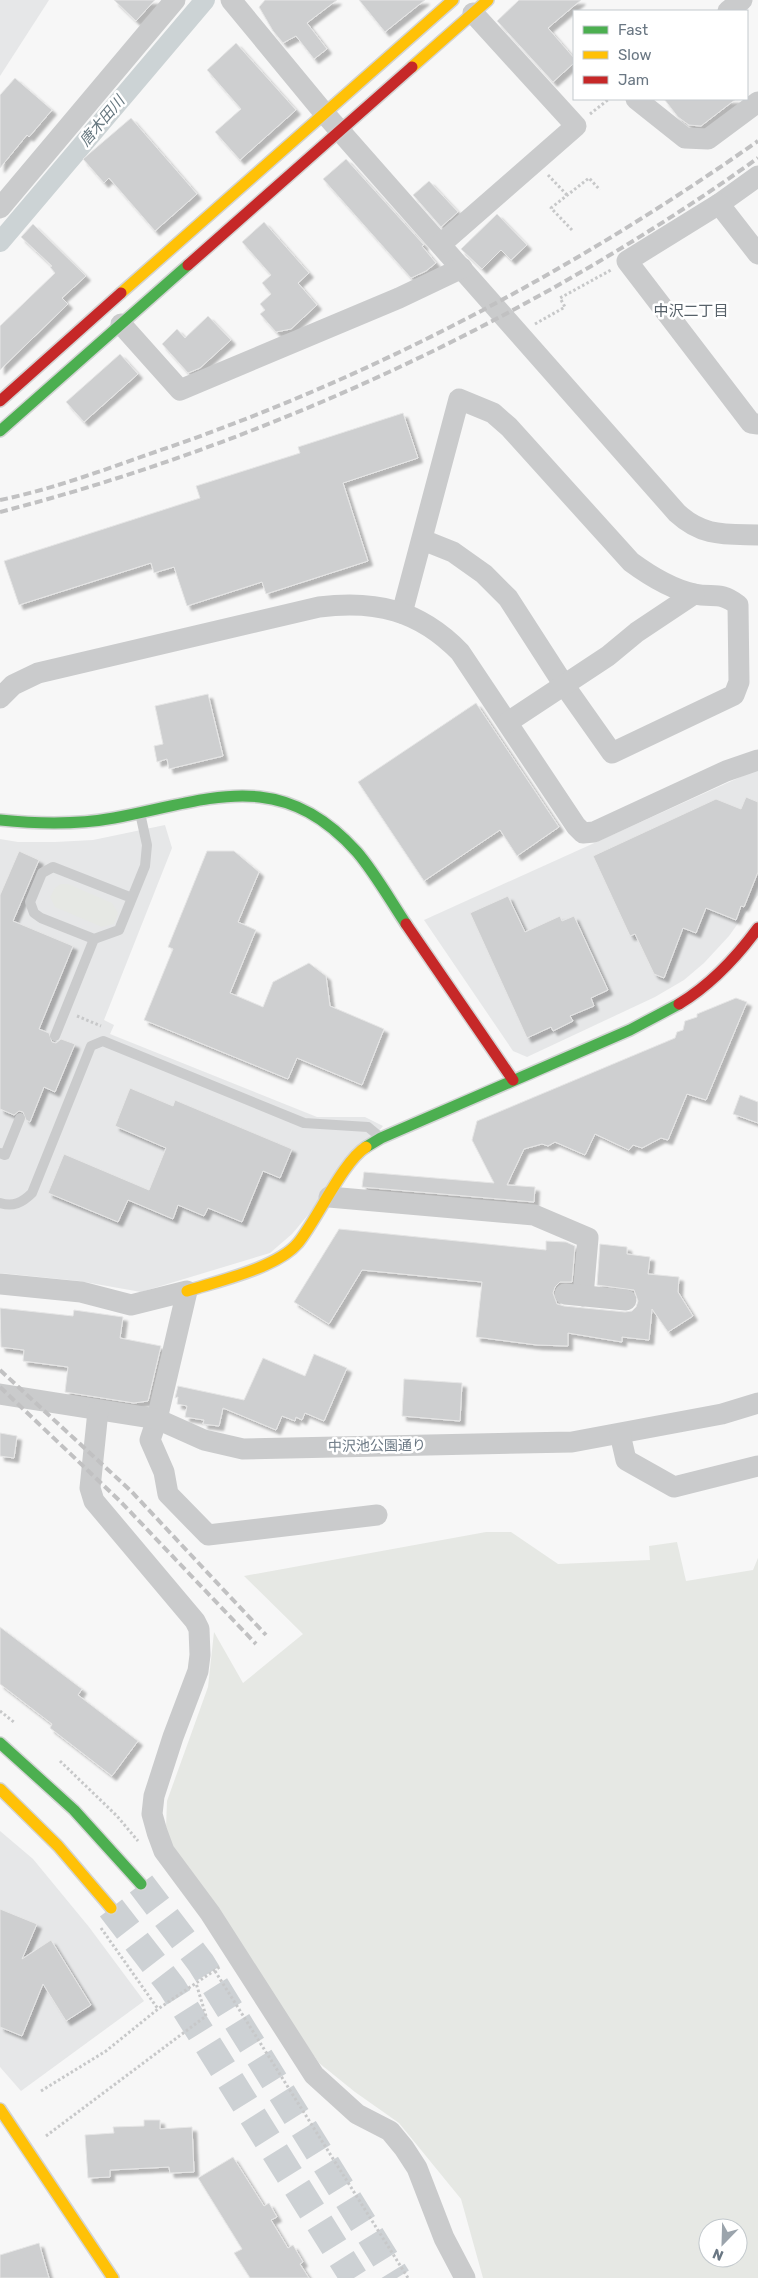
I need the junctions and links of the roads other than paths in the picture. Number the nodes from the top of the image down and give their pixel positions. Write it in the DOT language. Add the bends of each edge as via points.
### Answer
graph roads {
  1 [pos="175,0"];
  2 [pos="231,0"];
  3 [pos="452,0"];
  4 [pos="742,0"];
  5 [pos="481,6"];
  6 [pos="729,10"];
  7 [pos="637,100"];
  8 [pos="758,102"];
  9 [pos="325,114"];
  10 [pos="341,131"];
  11 [pos="758,176"];
  12 [pos="719,204"];
  13 [pos="0,208"];
  14 [pos="441,244"];
  15 [pos="758,254"];
  16 [pos="462,268"];
  17 [pos="122,324"];
  18 [pos="0,401"];
  19 [pos="758,424"];
  20 [pos="0,431"];
  21 [pos="758,535"];
  22 [pos="423,540"];
  23 [pos="694,594"];
  24 [pos="402,612"];
  25 [pos="564,685"];
  26 [pos="0,698"];
  27 [pos="508,722"];
  28 [pos="758,760"];
  29 [pos="140,812"];
  30 [pos="0,820"];
  31 [pos="132,898"];
  32 [pos="758,928"];
  33 [pos="94,940"];
  34 [pos="55,1036"];
  35 [pos="513,1080"];
  36 [pos="20,1118"];
  37 [pos="381,1138"];
  38 [pos="0,1153"];
  39 [pos="329,1197"];
  40 [pos="0,1203"];
  41 [pos="0,1284"];
  42 [pos="187,1291"];
  43 [pos="626,1300"];
  44 [pos="0,1394"];
  45 [pos="758,1403"];
  46 [pos="98,1410"];
  47 [pos="157,1419"];
  48 [pos="620,1434"];
  49 [pos="758,1466"];
  50 [pos="377,1515"];
  51 [pos="0,1743"];
  52 [pos="0,1789"];
  53 [pos="141,1884"];
  54 [pos="111,1908"];
  55 [pos="0,2109"];
  56 [pos="112,2278"];
  57 [pos="465,2278"];
  1 -- 13 [label="street"];
  2 -- 9 [label="street"];
  3 -- 9 [label="main road"];
  4 -- 6 [label="street"];
  5 -- 10 [label="main road"];
  5 -- 14 [label="street" via="576,126"];
  7 -- 8 [label="street" via="685,138 708,139"];
  9 -- 10 [label="street"];
  9 -- 18 [label="main road"];
  10 -- 14 [label="street"];
  10 -- 17 [label="main road"];
  11 -- 12 [label="street"];
  12 -- 15 [label="street"];
  12 -- 19 [label="street" via="627,261 751,423"];
  14 -- 16 [label="street"];
  16 -- 17 [label="street" via="399,298 180,390"];
  16 -- 21 [label="street" via="689,524 723,535"];
  17 -- 20 [label="main road"];
  22 -- 23 [label="street" via="459,399 493,413 509,427 631,562 648,575"];
  22 -- 24 [label="street"];
  22 -- 25 [label="street" via="453,552 484,574 508,598"];
  23 -- 25 [label="street"];
  23 -- 25 [label="street" via="727,596 738,606 738,682 734,695 612,752"];
  24 -- 26 [label="street" via="369,604 319,607 38,673 13,685"];
  24 -- 27 [label="street" via="448,639"];
  25 -- 27 [label="street"];
  27 -- 28 [label="street" via="576,826 584,833 594,832 726,771"];
  29 -- 30 [label="main road" via="58,825"];
  29 -- 31 [label="lane" via="147,855"];
  29 -- 35 [label="main road" via="222,795 245,794 304,808 338,831 357,852"];
  31 -- 33 [label="lane" via="119,930"];
  31 -- 33 [label="lane" via="60,868 53,867 42,873 30,902 34,913"];
  32 -- 35 [label="main road" via="744,949 712,980 661,1015"];
  33 -- 34 [label="lane"];
  35 -- 37 [label="main road"];
  36 -- 38 [label="lane" via="5,1156"];
  37 -- 39 [label="main road" via="363,1150 347,1168"];
  37 -- 40 [label="lane" via="368,1127 304,1123 103,1041 97,1042 91,1046 32,1193 24,1201 9,1206"];
  39 -- 42 [label="main road" via="297,1244 277,1261"];
  39 -- 43 [label="street" via="534,1215 588,1238 574,1295"];
  41 -- 42 [label="street" via="81,1292 131,1305"];
  42 -- 47 [label="street"];
  44 -- 46 [label="street, 中沢池公園通り"];
  45 -- 48 [label="street, 中沢池公園通り" via="722,1414"];
  46 -- 47 [label="street, 中沢池公園通り"];
  46 -- 57 [label="street" via="90,1488 94,1501 195,1621 200,1638 198,1671 172,1736 154,1796 152,1814 164,1851 210,1913 314,2074 357,2114 390,2131 404,2148 417,2168 444,2238"];
  47 -- 48 [label="street, 中沢池公園通り" via="204,1440 243,1449 572,1442"];
  47 -- 50 [label="street" via="150,1440 164,1472 168,1494 208,1536"];
  48 -- 49 [label="street" via="626,1460 674,1487"];
  51 -- 53 [label="main road" via="60,1794"];
  52 -- 54 [label="main road" via="68,1855"];
  55 -- 56 [label="main road"];
}
